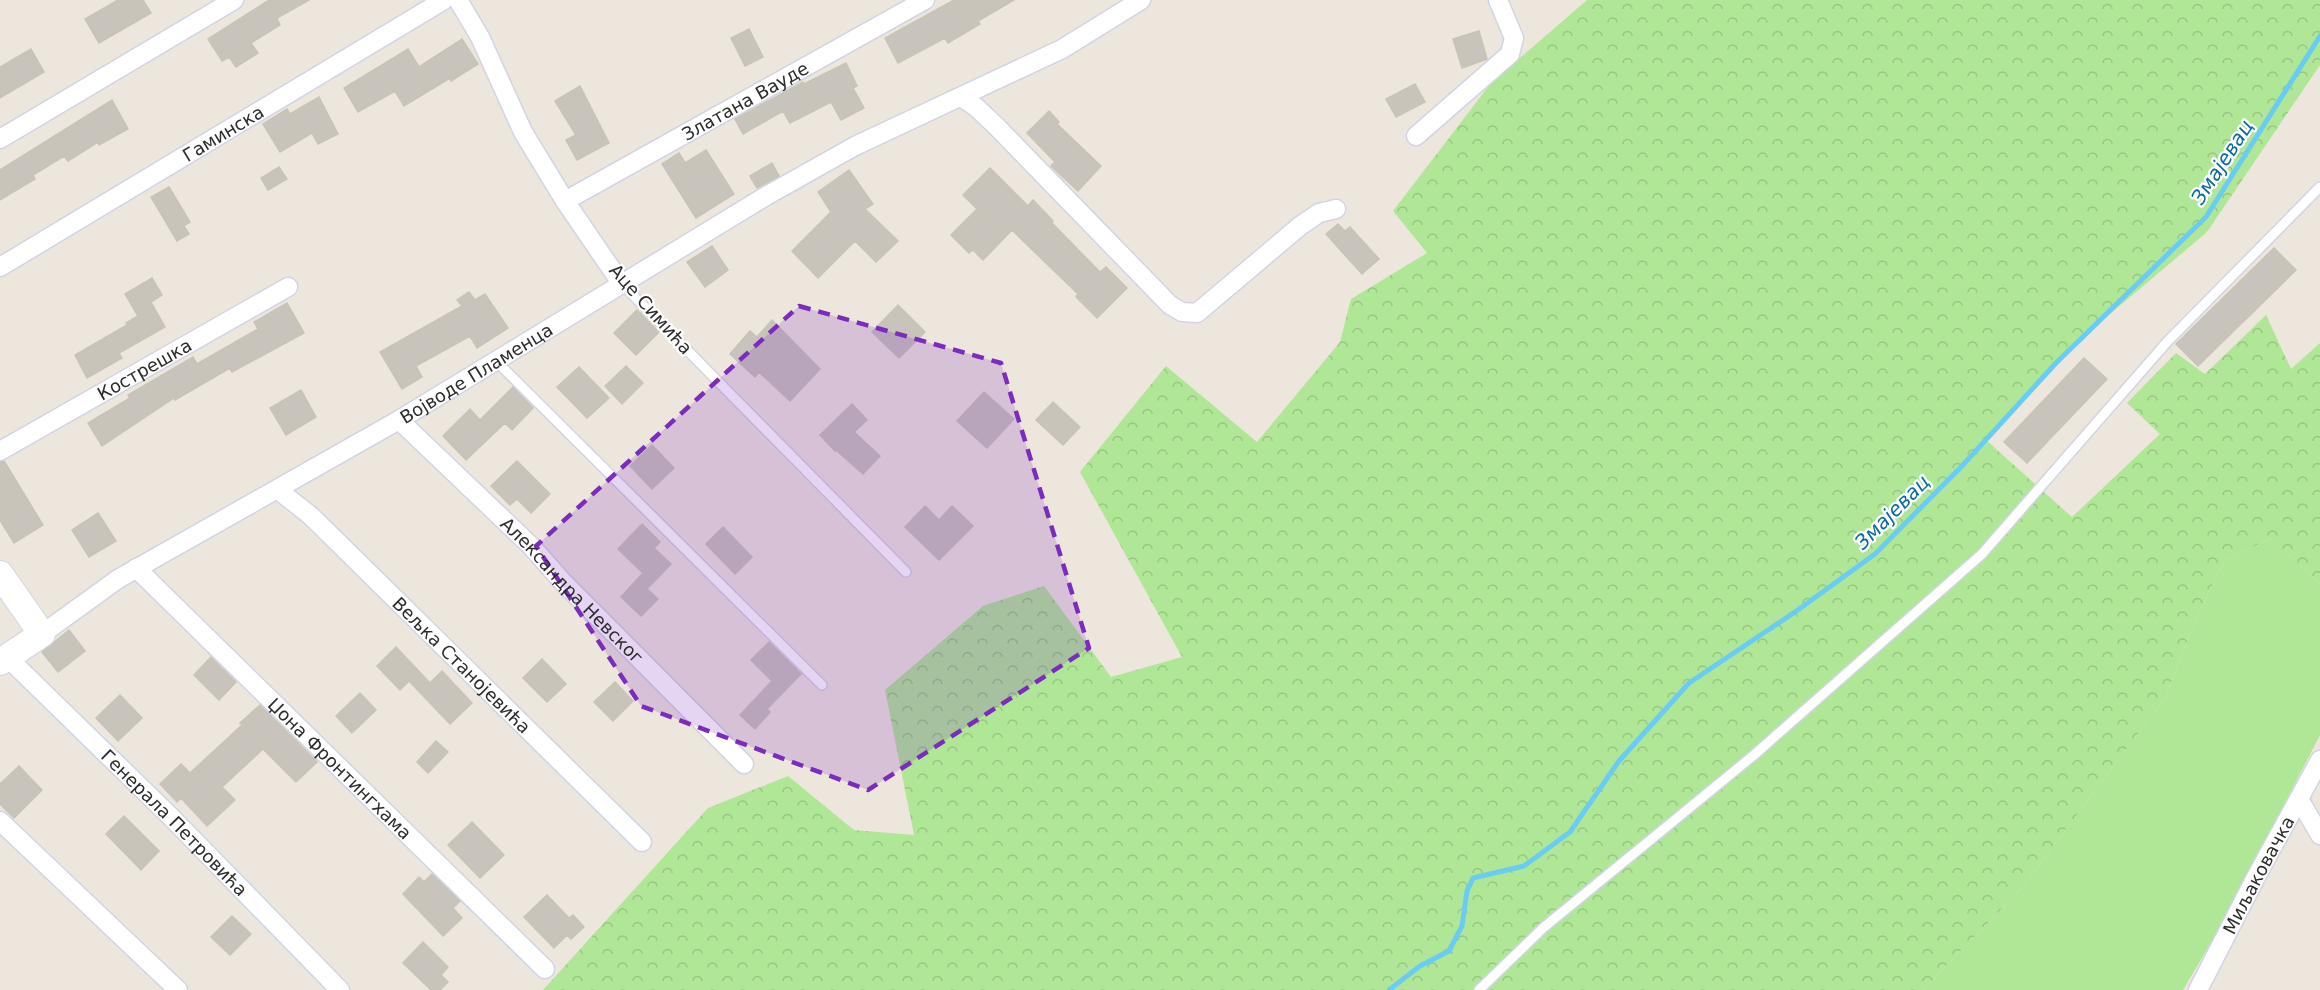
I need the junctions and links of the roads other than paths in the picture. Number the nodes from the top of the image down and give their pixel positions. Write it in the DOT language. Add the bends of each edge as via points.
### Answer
graph roads {
  1 [pos="234,0"];
  2 [pos="444,0"];
  3 [pos="458,0"];
  4 [pos="925,0"];
  5 [pos="1141,0"];
  6 [pos="1498,0"];
  7 [pos="961,97"];
  8 [pos="1416,136"];
  9 [pos="0,139"];
  10 [pos="2320,187"];
  11 [pos="565,201"];
  12 [pos="1336,209"];
  13 [pos="0,267"];
  14 [pos="621,283"];
  15 [pos="288,287"];
  16 [pos="497,362"];
  17 [pos="399,420"];
  18 [pos="0,451"];
  19 [pos="278,490"];
  20 [pos="136,568"];
  21 [pos="906,572"];
  22 [pos="0,574"];
  23 [pos="42,634"];
  24 [pos="4,660"];
  25 [pos="822,685"];
  26 [pos="2320,760"];
  27 [pos="744,764"];
  28 [pos="2299,799"];
  29 [pos="0,821"];
  30 [pos="2320,835"];
  31 [pos="642,842"];
  32 [pos="545,969"];
  33 [pos="2201,988"];
  34 [pos="178,990"];
  35 [pos="340,990"];
  36 [pos="1479,990"];
  1 -- 9 [label="street"];
  2 -- 13 [label="street, Гаминска"];
  3 -- 11 [label="street, Аце Симића" via="480,37 524,132"];
  4 -- 11 [label="street, Златана Вауде"];
  5 -- 7 [label="street, Војводе Пламенца" via="1062,49"];
  6 -- 8 [label="street" via="1514,38 1510,54"];
  7 -- 12 [label="street" via="997,127 1170,305 1182,312 1197,313 1319,213"];
  7 -- 14 [label="street, Војводе Пламенца" via="855,146"];
  10 -- 36 [label="lane" via="2167,342 1982,554 1754,755 1543,928"];
  11 -- 14 [label="street, Аце Симића"];
  14 -- 16 [label="street, Војводе Пламенца"];
  14 -- 21 [label="lane, Аце Симића"];
  15 -- 18 [label="street, Кострешка"];
  16 -- 17 [label="street, Војводе Пламенца"];
  16 -- 25 [label="lane"];
  17 -- 19 [label="street, Војводе Пламенца"];
  17 -- 27 [label="street, Александра Невског" via="531,546"];
  19 -- 20 [label="street, Војводе Пламенца"];
  19 -- 31 [label="street, Вељка Станојевића" via="311,516"];
  20 -- 23 [label="street, Војводе Пламенца"];
  20 -- 32 [label="street, Џона Фронтингхама"];
  22 -- 23 [label="street"];
  23 -- 24 [label="street, Војводе Пламенца"];
  24 -- 35 [label="street, Генерала Петровића" via="172,818"];
  26 -- 28 [label="street, Миљаковачка"];
  28 -- 30 [label="street"];
  28 -- 33 [label="street, Миљаковачка"];
  29 -- 34 [label="street"];
}
